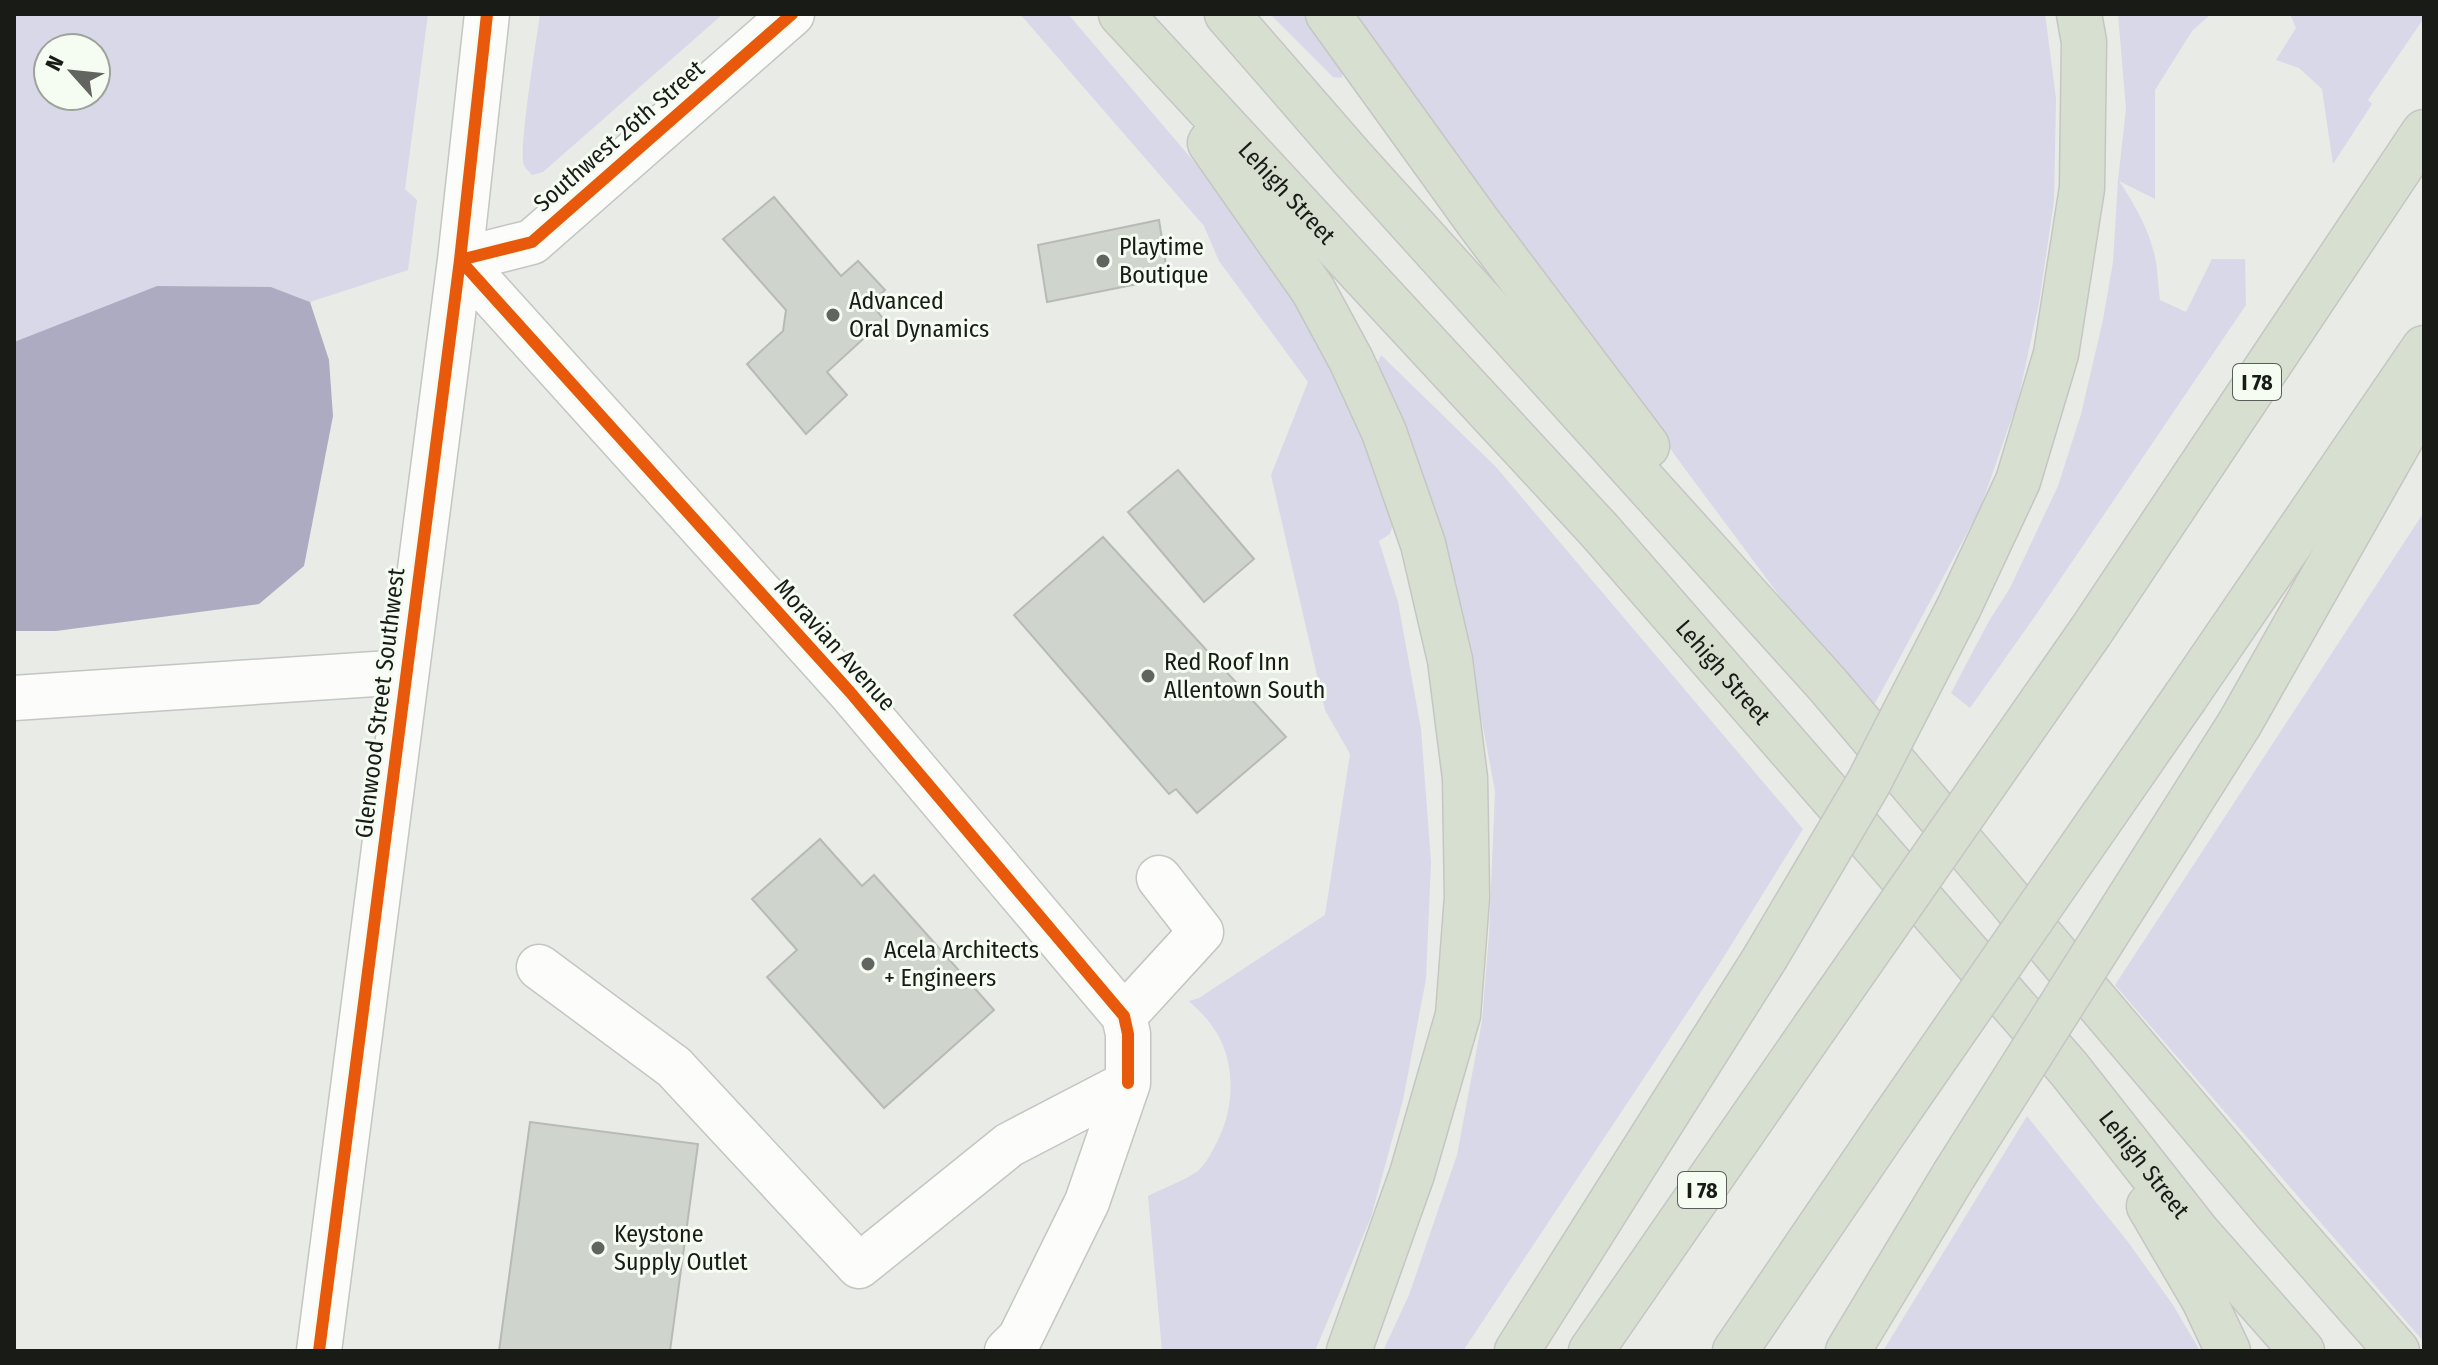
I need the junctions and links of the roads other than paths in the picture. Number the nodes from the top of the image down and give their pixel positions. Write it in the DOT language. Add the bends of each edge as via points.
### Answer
graph roads {
  1 [pos="489,14"];
  2 [pos="792,14"];
  3 [pos="1120,14"];
  4 [pos="1227,14"];
  5 [pos="1328,14"];
  6 [pos="2079,14"];
  7 [pos="2424,132"];
  8 [pos="460,260"];
  9 [pos="2424,348"];
  10 [pos="2424,398"];
  11 [pos="405,672"];
  12 [pos="1827,684"];
  13 [pos="14,698"];
  14 [pos="1159,878"];
  15 [pos="539,967"];
  16 [pos="1124,1016"];
  17 [pos="2069,1069"];
  18 [pos="1128,1083"];
  19 [pos="319,1351"];
  20 [pos="1007,1351"];
  21 [pos="1349,1351"];
  22 [pos="1517,1351"];
  23 [pos="1591,1351"];
  24 [pos="1735,1351"];
  25 [pos="1848,1351"];
  26 [pos="2228,1351"];
  27 [pos="2302,1351"];
  28 [pos="2397,1351"];
  1 -- 8 [label="street, Glenwood Street Southwest"];
  2 -- 8 [label="street, Southwest 26th Street" via="532,242"];
  3 -- 17 [label="highway, Lehigh Street" via="1599,530"];
  3 -- 21 [label="highway" via="1313,290 1351,360 1384,432 1423,544 1450,660 1465,778 1467,897 1458,1015 1412,1174"];
  4 -- 12 [label="highway"];
  5 -- 12 [label="highway"];
  6 -- 22 [label="highway, bridge" via="2084,42 2082,188 2056,354 2018,481 1869,782 1765,958"];
  7 -- 23 [label="highway, I 78, bridge" via="2091,631"];
  8 -- 11 [label="street, Glenwood Street Southwest"];
  8 -- 16 [label="street, Moravian Avenue" via="850,692"];
  9 -- 24 [label="highway, bridge"];
  10 -- 25 [label="highway, bridge" via="2240,723"];
  11 -- 13 [label="street"];
  11 -- 19 [label="street, Glenwood Street Southwest"];
  12 -- 28 [label="highway"];
  14 -- 16 [label="street" via="1201,932"];
  15 -- 18 [label="street" via="674,1067 859,1266 1009,1145"];
  16 -- 18 [label="street"];
  17 -- 26 [label="highway" via="2204,1300"];
  17 -- 27 [label="highway, Lehigh Street" via="2198,1233"];
  18 -- 20 [label="street" via="1087,1202 1020,1338"];
}
